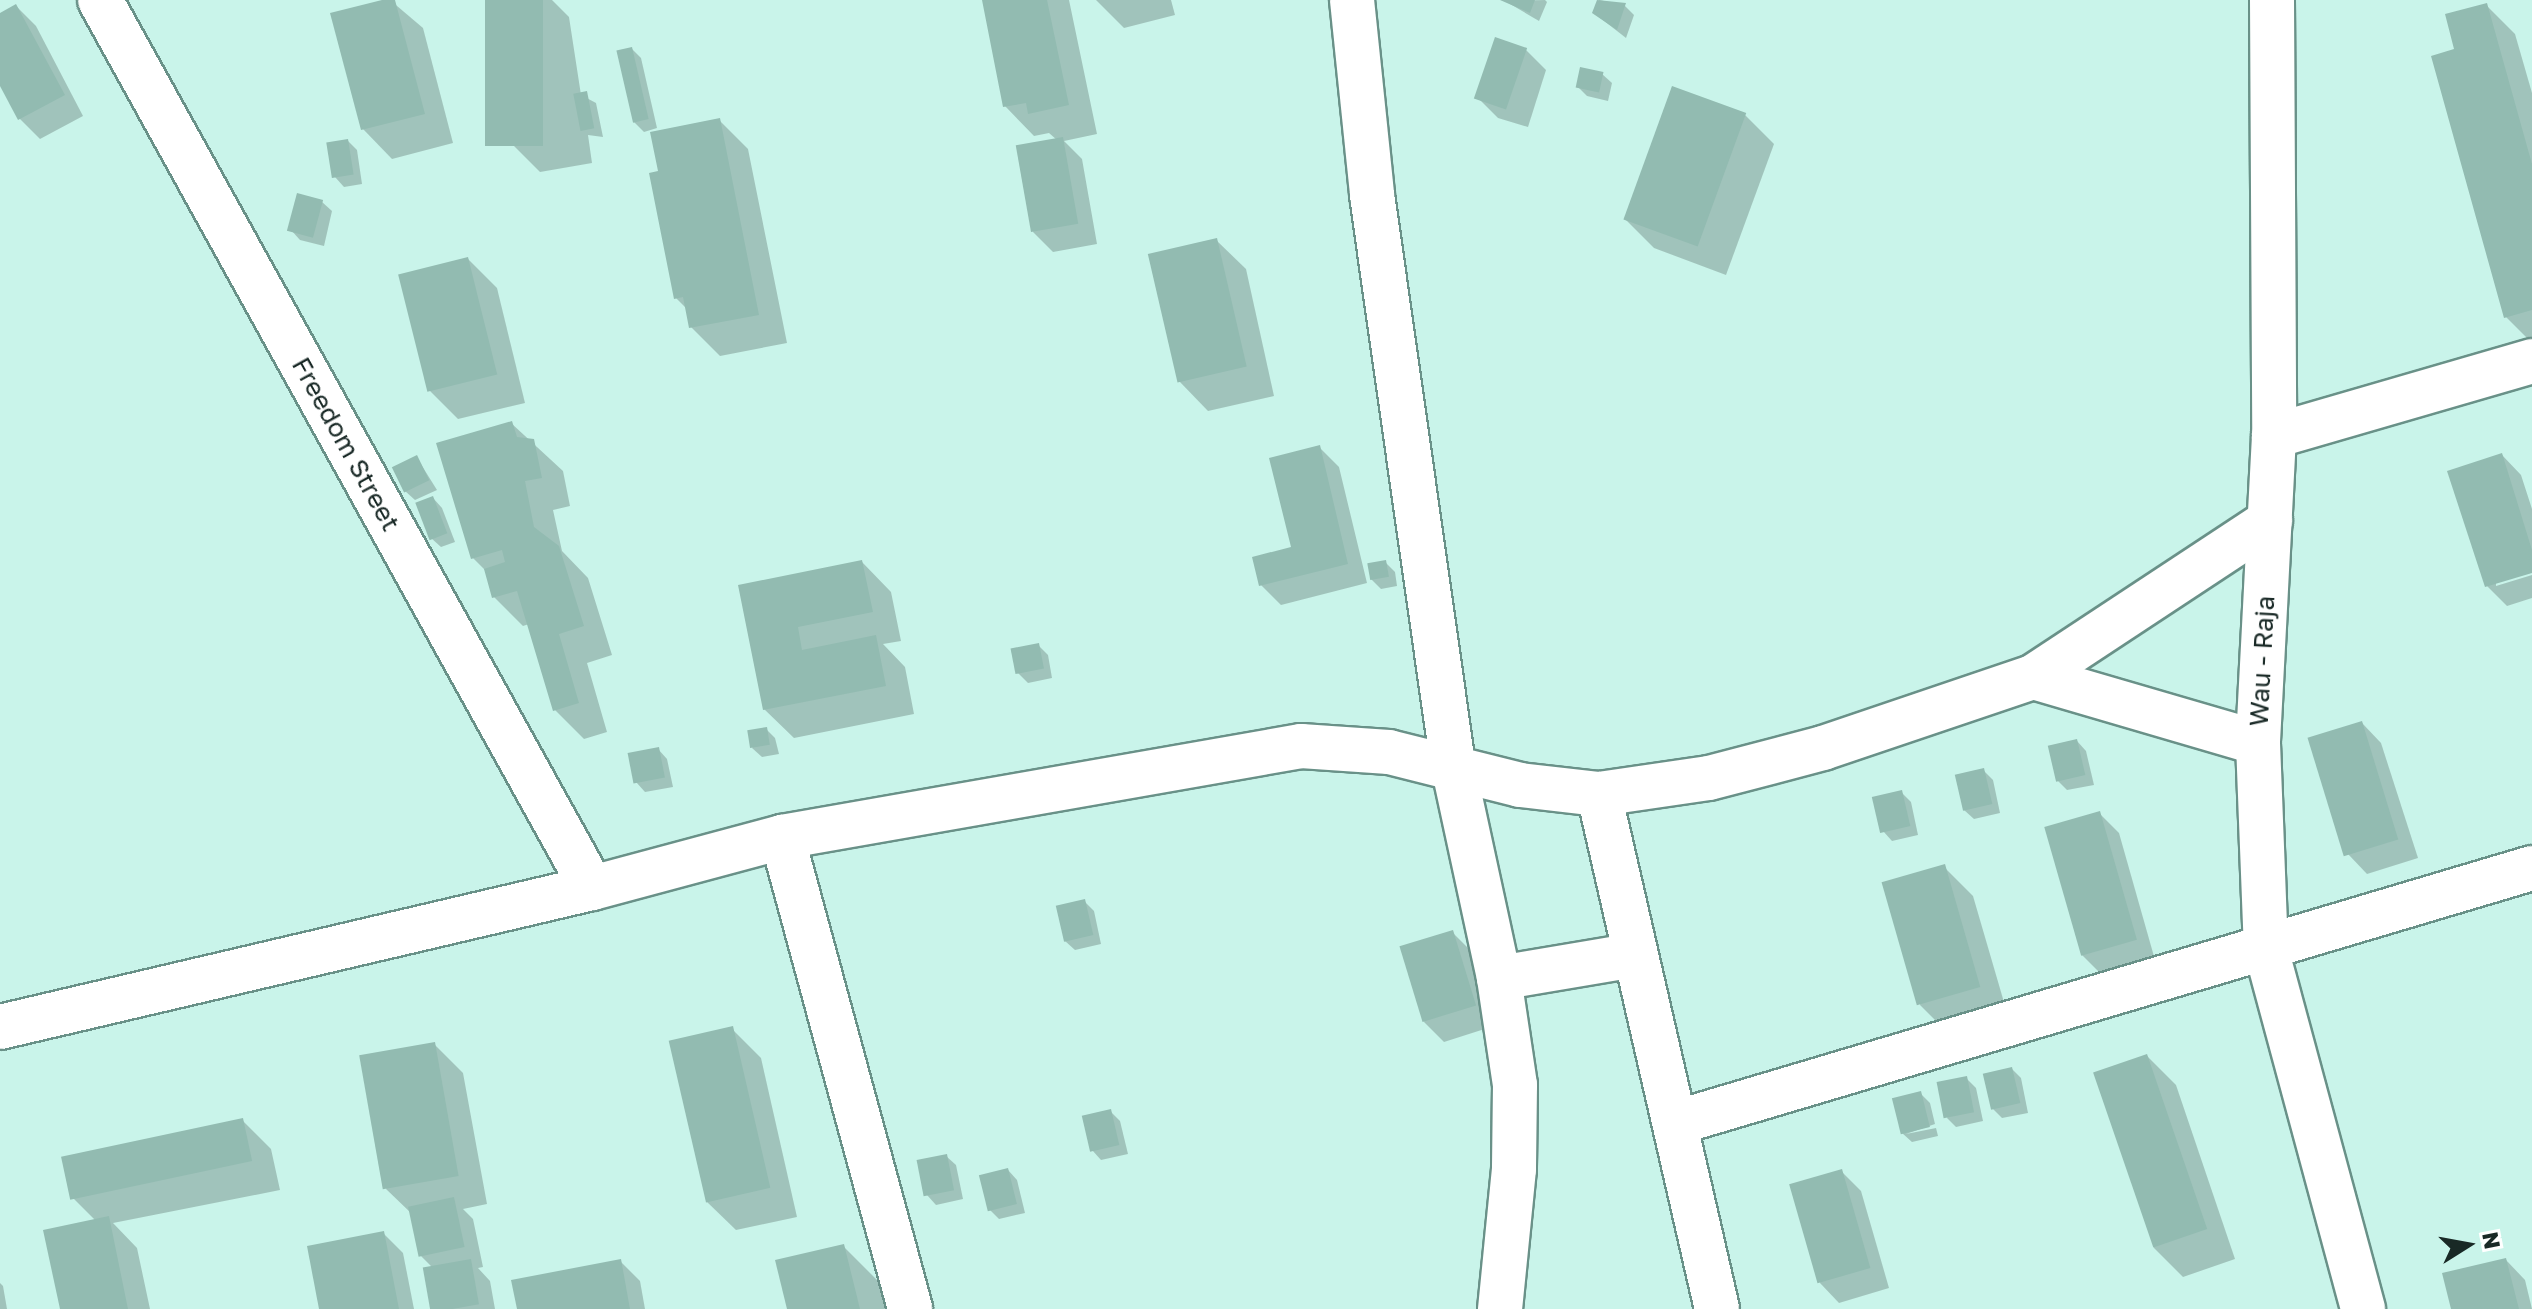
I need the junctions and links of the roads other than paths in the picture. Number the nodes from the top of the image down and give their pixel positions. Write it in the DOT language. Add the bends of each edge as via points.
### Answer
graph roads {
  1 [pos="100,0"];
  2 [pos="1352,0"];
  3 [pos="2272,0"];
  4 [pos="2532,361"];
  5 [pos="2274,436"];
  6 [pos="2270,521"];
  7 [pos="2033,677"];
  8 [pos="2258,743"];
  9 [pos="1453,765"];
  10 [pos="1599,794"];
  11 [pos="782,837"];
  12 [pos="2532,868"];
  13 [pos="592,888"];
  14 [pos="2266,949"];
  15 [pos="1635,955"];
  16 [pos="1499,978"];
  17 [pos="0,1027"];
  18 [pos="1675,1123"];
  19 [pos="910,1309"];
  20 [pos="1500,1309"];
  21 [pos="1717,1309"];
  22 [pos="2363,1309"];
  1 -- 13 [label="street, Freedom Street"];
  2 -- 9 [label="street" via="1372,195"];
  3 -- 5 [label="street, Wau - Raja"];
  4 -- 5 [label="street"];
  5 -- 6 [label="street, Wau - Raja"];
  6 -- 7 [label="street"];
  6 -- 8 [label="street, Wau - Raja"];
  7 -- 8 [label="street"];
  7 -- 10 [label="street" via="1823,748 1709,778"];
  8 -- 14 [label="street, Wau - Raja"];
  9 -- 10 [label="street" via="1520,785"];
  9 -- 11 [label="street" via="1389,752 1301,746"];
  9 -- 16 [label="street"];
  10 -- 15 [label="street"];
  11 -- 13 [label="street"];
  11 -- 19 [label="street"];
  12 -- 14 [label="street"];
  13 -- 17 [label="street"];
  14 -- 18 [label="street"];
  14 -- 22 [label="street, Wau - Raja"];
  15 -- 16 [label="street"];
  15 -- 18 [label="street"];
  16 -- 20 [label="street" via="1515,1085 1514,1169"];
  18 -- 21 [label="street"];
}
